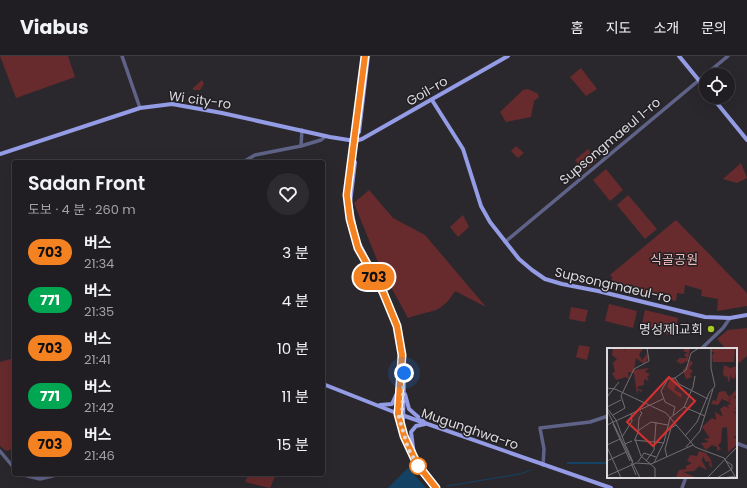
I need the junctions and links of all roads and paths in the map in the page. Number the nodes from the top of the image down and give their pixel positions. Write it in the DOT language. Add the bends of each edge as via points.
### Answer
graph roads {
  1 [pos="122,56"];
  2 [pos="366,56"];
  3 [pos="508,56"];
  4 [pos="679,56"];
  5 [pos="728,56"];
  6 [pos="714,68"];
  7 [pos="699,80"];
  8 [pos="432,100"];
  9 [pos="718,104"];
  10 [pos="140,108"];
  11 [pos="302,130"];
  12 [pos="326,136"];
  13 [pos="747,140"];
  14 [pos="356,141"];
  15 [pos="301,146"];
  16 [pos="0,154"];
  17 [pos="247,160"];
  18 [pos="505,242"];
  19 [pos="747,315"];
  20 [pos="730,318"];
  21 [pos="702,348"];
  22 [pos="325,385"];
  23 [pos="402,386"];
  24 [pos="376,405"];
  25 [pos="400,415"];
  26 [pos="607,416"];
  27 [pos="427,424"];
  28 [pos="737,443"];
  29 [pos="747,447"];
  30 [pos="0,451"];
  31 [pos="414,455"];
  32 [pos="543,465"];
  33 [pos="12,466"];
  34 [pos="28,476"];
  35 [pos="52,476"];
  36 [pos="686,478"];
  37 [pos="437,488"];
  38 [pos="611,488"];
  39 [pos="682,488"];
  1 -- 10 [label="street"];
  2 -- 14 [label="main road"];
  3 -- 8 [label="main road, Goil-ro"];
  4 -- 7 [label="main road"];
  5 -- 6 [label="street, Supsongmaeul 1-ro"];
  7 -- 18 [label="street, Supsongmaeul 1-ro"];
  8 -- 14 [label="main road, Goil-ro"];
  8 -- 18 [label="main road, Supsongmaeul-ro" via="463,149 481,206"];
  9 -- 13 [label="main road"];
  10 -- 11 [label="main road, Wi city-ro" via="172,104"];
  10 -- 16 [label="main road, Wi city-ro"];
  11 -- 12 [label="main road, Wi city-ro"];
  11 -- 15 [label="street"];
  12 -- 14 [label="main road, Wi city-ro"];
  12 -- 15 [label="street"];
  14 -- 23 [label="main road" via="347,195 350,219 358,248 383,292 397,326 402,355"];
  15 -- 17 [label="street" via="255,154"];
  18 -- 20 [label="main road, Supsongmaeul-ro" via="532,270 545,278 697,315"];
  19 -- 20 [label="main road, Supsongmaeul-ro"];
  20 -- 21 [label="street"];
  22 -- 24 [label="main road, Mugunghwa-ro"];
  23 -- 24 [label="main road" via="392,404"];
  23 -- 25 [label="main road"];
  23 -- 27 [label="main road" via="409,409"];
  24 -- 25 [label="main road, Mugunghwa-ro"];
  25 -- 27 [label="main road, Mugunghwa-ro"];
  25 -- 31 [label="main road"];
  25 -- 37 [label="main road" via="412,456"];
  26 -- 32 [label="street" via="590,422 540,428 544,449"];
  27 -- 31 [label="main road" via="416,426 411,432"];
  27 -- 32 [label="main road, Mugunghwa-ro"];
  28 -- 29 [label="street"];
  30 -- 33 [label="street"];
  31 -- 37 [label="main road"];
  32 -- 38 [label="main road, Mugunghwa-ro"];
  34 -- 35 [label="street" via="40,479"];
  36 -- 39 [label="street"];
}
